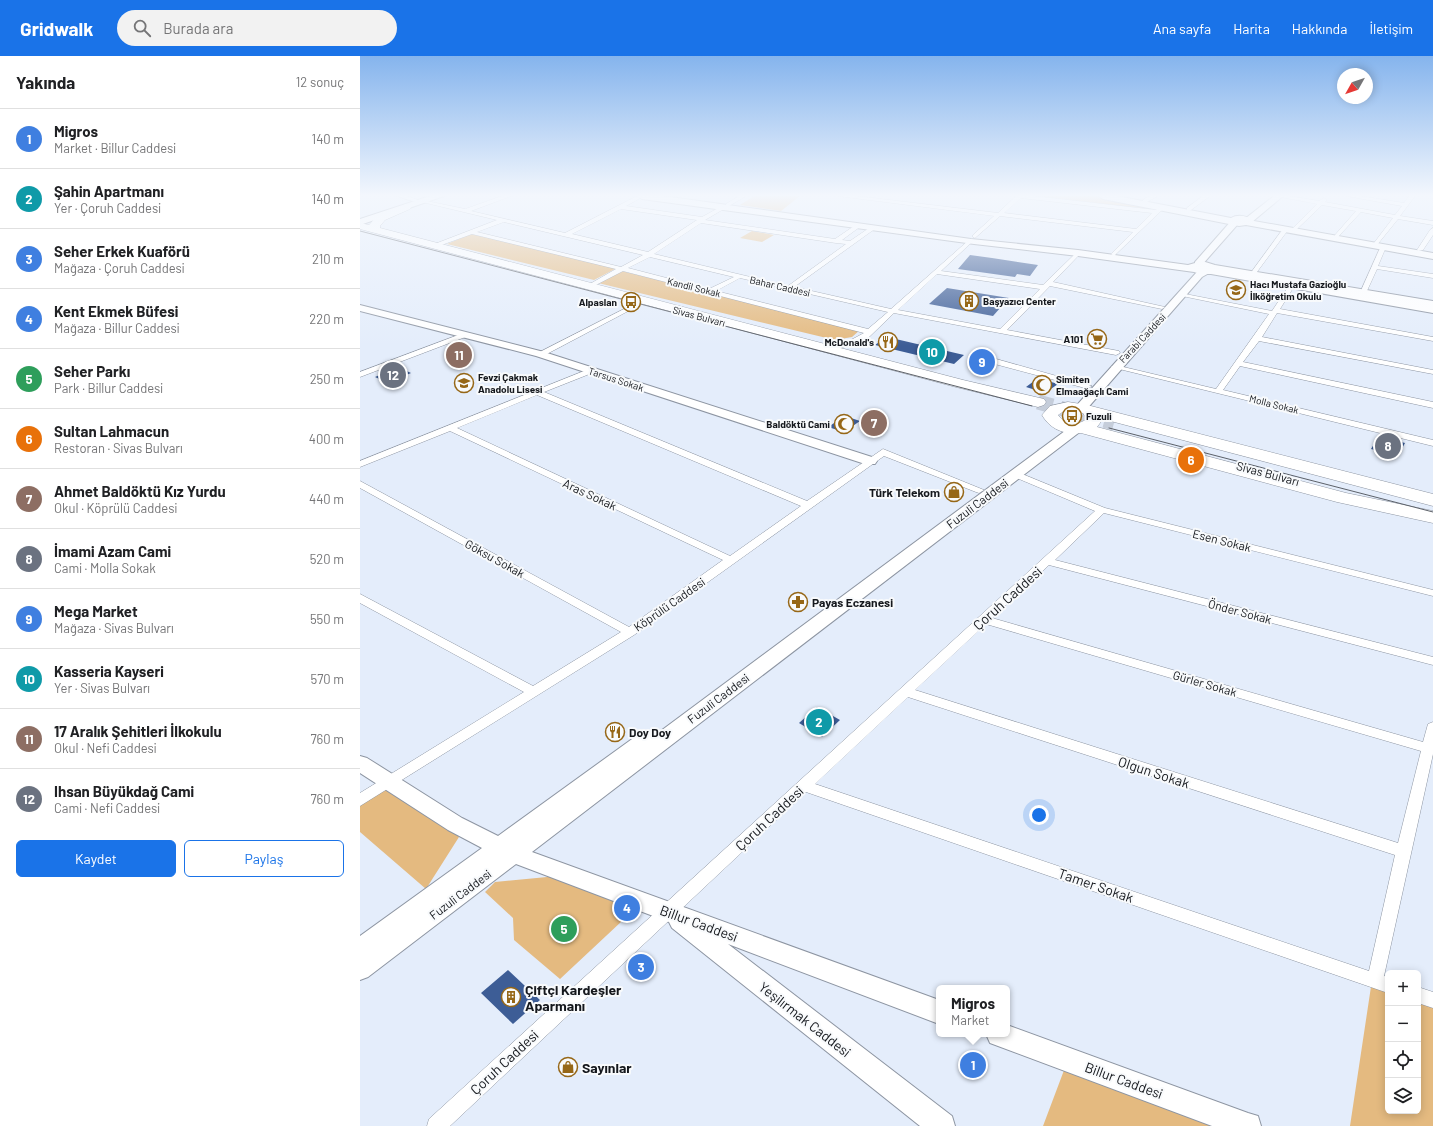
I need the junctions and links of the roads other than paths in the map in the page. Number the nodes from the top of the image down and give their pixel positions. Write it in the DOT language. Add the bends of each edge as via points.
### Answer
graph roads {
  1 [pos="1380,245"];
  2 [pos="402,246"];
  3 [pos="434,246"];
  4 [pos="528,246"];
  5 [pos="611,246"];
  6 [pos="662,246"];
  7 [pos="848,246"];
  8 [pos="965,246"];
  9 [pos="1032,246"];
  10 [pos="1043,246"];
  11 [pos="1122,246"];
  12 [pos="1221,246"];
  13 [pos="1273,246"];
  14 [pos="1384,246"];
  15 [pos="1387,246"];
  16 [pos="1423,246"];
  17 [pos="1420,250"];
  18 [pos="1078,252"];
  19 [pos="1433,252"];
  20 [pos="1114,254"];
  21 [pos="648,255"];
  22 [pos="1433,256"];
  23 [pos="1374,266"];
  24 [pos="1202,268"];
  25 [pos="622,269"];
  26 [pos="937,272"];
  27 [pos="1252,275"];
  28 [pos="740,276"];
  29 [pos="1433,276"];
  30 [pos="1045,285"];
  31 [pos="1292,285"];
  32 [pos="590,286"];
  33 [pos="789,288"];
  34 [pos="712,291"];
  35 [pos="1363,293"];
  36 [pos="1182,294"];
  37 [pos="905,300"];
  38 [pos="1433,304"];
  39 [pos="868,306"];
  40 [pos="1162,307"];
  41 [pos="360,308"];
  42 [pos="630,308"];
  43 [pos="1433,310"];
  44 [pos="893,311"];
  45 [pos="1274,311"];
  46 [pos="1002,331"];
  47 [pos="870,332"];
  48 [pos="464,336"];
  49 [pos="758,337"];
  50 [pos="863,338"];
  51 [pos="1257,338"];
  52 [pos="1433,339"];
  53 [pos="833,348"];
  54 [pos="1116,353"];
  55 [pos="540,354"];
  56 [pos="859,354"];
  57 [pos="979,357"];
  58 [pos="1238,363"];
  59 [pos="1115,367"];
  60 [pos="589,371"];
  61 [pos="1433,372"];
  62 [pos="360,375"];
  63 [pos="1088,386"];
  64 [pos="1218,391"];
  65 [pos="536,392"];
  66 [pos="1433,405"];
  67 [pos="1077,408"];
  68 [pos="1041,415"];
  69 [pos="449,427"];
  70 [pos="1079,428"];
  71 [pos="1433,443"];
  72 [pos="870,461"];
  73 [pos="360,464"];
  74 [pos="1015,474"];
  75 [pos="360,484"];
  76 [pos="979,490"];
  77 [pos="1433,502"];
  78 [pos="807,506"];
  79 [pos="1102,510"];
  80 [pos="1433,517"];
  81 [pos="731,560"];
  82 [pos="1048,561"];
  83 [pos="1433,593"];
  84 [pos="360,598"];
  85 [pos="983,619"];
  86 [pos="630,632"];
  87 [pos="1433,661"];
  88 [pos="532,691"];
  89 [pos="906,692"];
  90 [pos="1433,727"];
  91 [pos="1427,748"];
  92 [pos="360,763"];
  93 [pos="389,782"];
  94 [pos="803,786"];
  95 [pos="360,800"];
  96 [pos="506,851"];
  97 [pos="1403,851"];
  98 [pos="667,911"];
  99 [pos="360,950"];
  100 [pos="360,969"];
  101 [pos="1381,982"];
  102 [pos="1421,996"];
  103 [pos="1433,1000"];
  104 [pos="936,1011"];
  105 [pos="1007,1037"];
  106 [pos="436,1126"];
  107 [pos="942,1126"];
  108 [pos="1248,1126"];
  1 -- 23 [label="street"];
  2 -- 42 [label="highway, Sivas Bulvarı"];
  3 -- 32 [label="highway, Sivas Bulvarı"];
  4 -- 25 [label="street, Kandil Sokak"];
  5 -- 21 [label="street, Bahar Caddesi"];
  6 -- 21 [label="street"];
  7 -- 33 [label="street"];
  8 -- 26 [label="street"];
  9 -- 18 [label="main road"];
  10 -- 20 [label="main road"];
  11 -- 20 [label="street"];
  12 -- 24 [label="street, Farabi Caddesi"];
  13 -- 27 [label="street"];
  14 -- 22 [label="main road"];
  15 -- 17 [label="main road"];
  16 -- 17 [label="street"];
  17 -- 19 [label="main road"];
  18 -- 24 [label="main road"];
  18 -- 30 [label="street"];
  20 -- 24 [label="main road"];
  21 -- 25 [label="street"];
  21 -- 28 [label="street, Bahar Caddesi"];
  23 -- 29 [label="street"];
  23 -- 35 [label="street"];
  24 -- 27 [label="main road"];
  24 -- 31 [label="main road"];
  24 -- 36 [label="street, Farabi Caddesi"];
  24 -- 40 [label="street, Farabi Caddesi"];
  25 -- 32 [label="street"];
  25 -- 34 [label="street, Kandil Sokak"];
  26 -- 30 [label="street"];
  26 -- 37 [label="street"];
  27 -- 35 [label="main road"];
  28 -- 33 [label="street, Bahar Caddesi"];
  28 -- 34 [label="street"];
  30 -- 40 [label="street"];
  30 -- 46 [label="street"];
  31 -- 43 [label="main road"];
  31 -- 45 [label="street"];
  32 -- 49 [label="highway, Sivas Bulvarı"];
  33 -- 39 [label="street, Bahar Caddesi"];
  34 -- 47 [label="street, Kandil Sokak"];
  35 -- 38 [label="main road"];
  36 -- 45 [label="street"];
  36 -- 59 [label="street, Farabi Caddesi"];
  37 -- 39 [label="street"];
  37 -- 44 [label="street"];
  39 -- 44 [label="street, Bahar Caddesi"];
  40 -- 54 [label="street, Farabi Caddesi"];
  41 -- 48 [label="street, Tarsus Sokak"];
  42 -- 49 [label="highway, Sivas Bulvarı"];
  42 -- 55 [label="street"];
  44 -- 46 [label="street, Bahar Caddesi"];
  44 -- 47 [label="street"];
  45 -- 51 [label="street"];
  45 -- 52 [label="street"];
  46 -- 54 [label="street, Bahar Caddesi"];
  47 -- 50 [label="street"];
  48 -- 55 [label="street, Tarsus Sokak"];
  48 -- 62 [label="street"];
  49 -- 53 [label="highway"];
  49 -- 68 [label="highway"];
  50 -- 53 [label="street"];
  50 -- 56 [label="street"];
  51 -- 58 [label="street"];
  51 -- 61 [label="street"];
  53 -- 56 [label="highway"];
  54 -- 63 [label="street, Farabi Caddesi"];
  55 -- 60 [label="street, Tarsus Sokak"];
  56 -- 67 [label="highway"];
  57 -- 63 [label="street"];
  58 -- 64 [label="street"];
  58 -- 66 [label="street"];
  59 -- 64 [label="street, Molla Sokak"];
  59 -- 67 [label="street, Farabi Caddesi"];
  60 -- 65 [label="street"];
  60 -- 72 [label="street, Tarsus Sokak"];
  63 -- 67 [label="street, Farabi Caddesi"];
  64 -- 71 [label="street, Molla Sokak"];
  65 -- 69 [label="street"];
  65 -- 78 [label="street"];
  67 -- 68 [label="highway" via="1059,408 1051,413 1051,418"];
  67 -- 70 [label="highway" via="1094,415 1095,420 1092,424"];
  67 -- 77 [label="highway"];
  68 -- 70 [label="highway"];
  68 -- 76 [label="street, Fuzuli Caddesi" via="1051,436"];
  69 -- 73 [label="street"];
  69 -- 81 [label="street, Aras Sokak"];
  70 -- 74 [label="street, Fuzuli Caddesi"];
  70 -- 80 [label="highway" via="1344,498"];
  72 -- 76 [label="street, Köprülü Caddesi" via="883,452"];
  72 -- 78 [label="street, Köprülü Caddesi"];
  74 -- 79 [label="street, Esen Sokak"];
  74 -- 96 [label="street, Fuzuli Caddesi"];
  75 -- 86 [label="street, Göksu Sokak"];
  76 -- 96 [label="street, Fuzuli Caddesi"];
  77 -- 80 [label="highway, Sivas Bulvarı" via="1109,426"];
  78 -- 81 [label="street, Köprülü Caddesi"];
  79 -- 82 [label="street, Çoruh Caddesi"];
  79 -- 83 [label="street, Esen Sokak"];
  81 -- 86 [label="street, Köprülü Caddesi"];
  82 -- 85 [label="street, Çoruh Caddesi"];
  82 -- 87 [label="street, Önder Sokak"];
  84 -- 88 [label="street"];
  85 -- 89 [label="street, Çoruh Caddesi"];
  85 -- 91 [label="street, Gürler Sokak"];
  86 -- 88 [label="street, Köprülü Caddesi"];
  88 -- 93 [label="street, Köprülü Caddesi"];
  89 -- 94 [label="street, Çoruh Caddesi"];
  89 -- 97 [label="street, Olgun Sokak"];
  90 -- 91 [label="street"];
  91 -- 97 [label="street"];
  92 -- 93 [label="street, Billur Caddesi"];
  93 -- 95 [label="street, Köprülü Caddesi"];
  93 -- 96 [label="street, Billur Caddesi" via="455,824"];
  94 -- 98 [label="street, Çoruh Caddesi"];
  94 -- 101 [label="street, Tamer Sokak"];
  96 -- 98 [label="street, Billur Caddesi"];
  96 -- 99 [label="street, Fuzuli Caddesi"];
  96 -- 100 [label="street, Fuzuli Caddesi"];
  97 -- 101 [label="street"];
  98 -- 104 [label="street, Billur Caddesi"];
  98 -- 106 [label="street, Çoruh Caddesi"];
  98 -- 107 [label="street, Yeşilırmak Caddesi"];
  102 -- 103 [label="street"];
  105 -- 108 [label="street, Billur Caddesi"];
}
